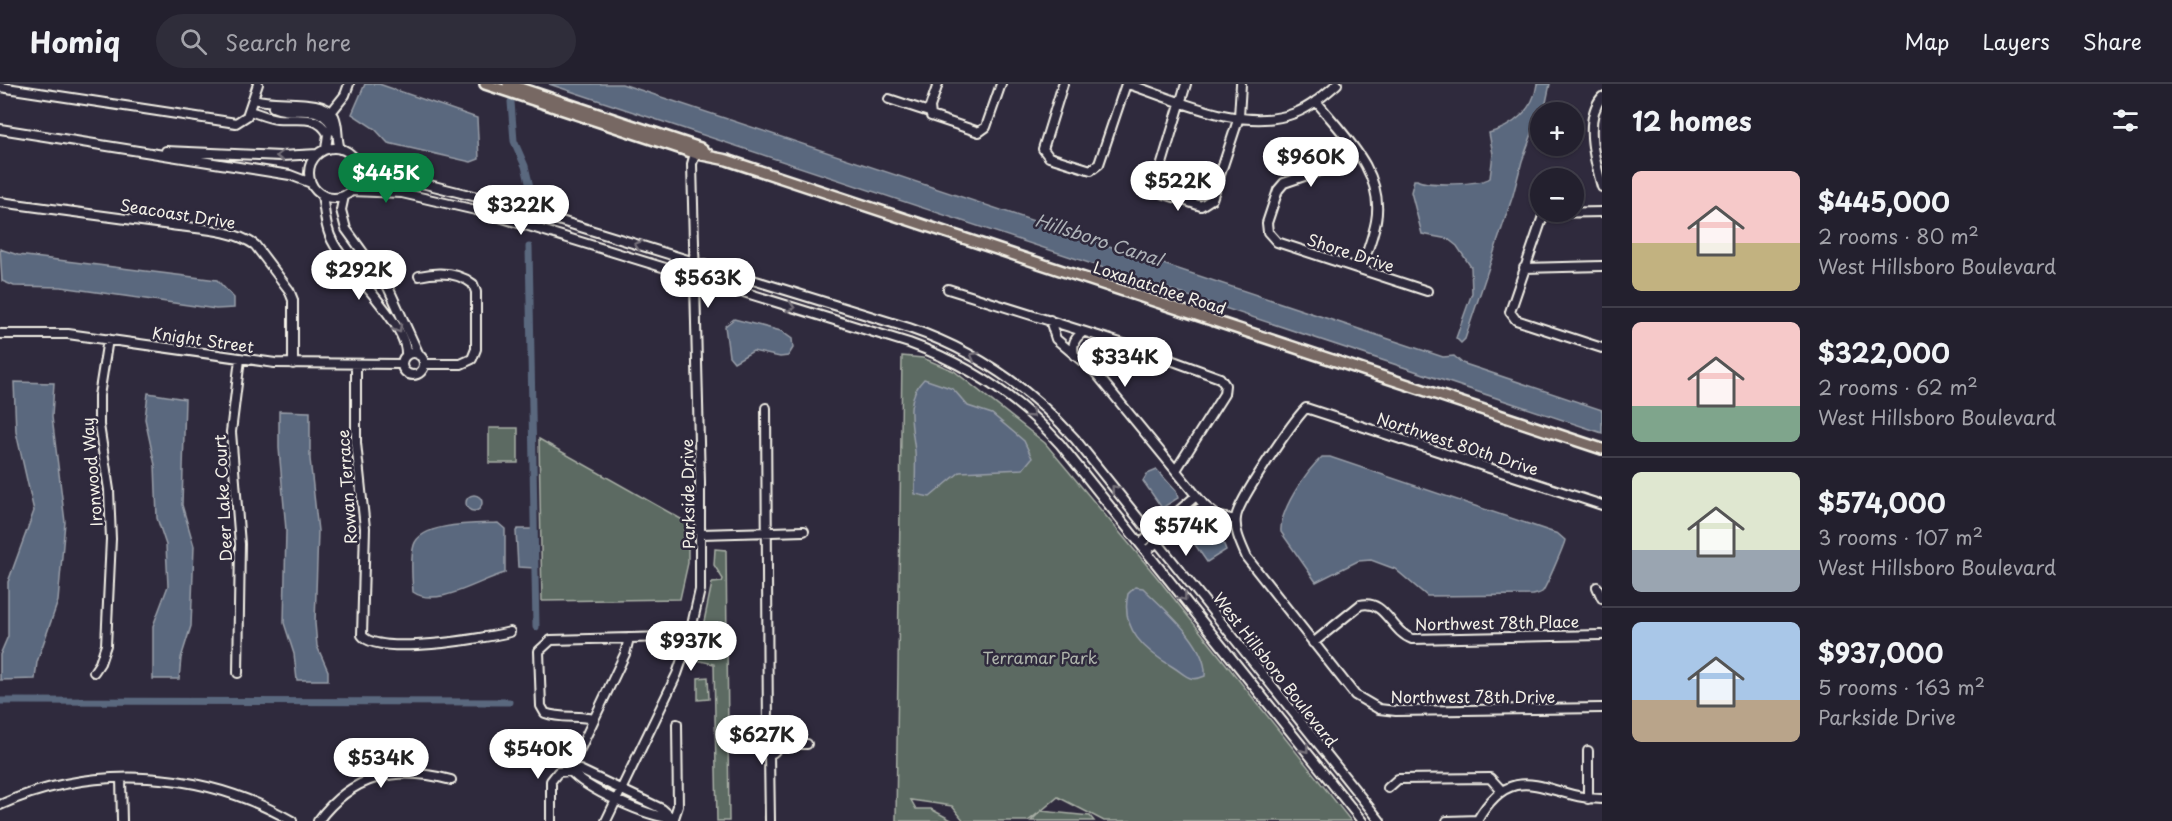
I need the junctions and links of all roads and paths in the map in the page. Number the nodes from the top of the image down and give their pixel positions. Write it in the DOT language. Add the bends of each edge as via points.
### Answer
graph roads {
  1 [pos="258,84"];
  2 [pos="349,84"];
  3 [pos="485,84"];
  4 [pos="508,84"];
  5 [pos="938,84"];
  6 [pos="1001,84"];
  7 [pos="1063,84"];
  8 [pos="1127,84"];
  9 [pos="1186,84"];
  10 [pos="1241,84"];
  11 [pos="1337,84"];
  12 [pos="0,87"];
  13 [pos="1602,97"];
  14 [pos="254,99"];
  15 [pos="889,99"];
  16 [pos="1316,101"];
  17 [pos="1182,102"];
  18 [pos="287,107"];
  19 [pos="250,111"];
  20 [pos="929,112"];
  21 [pos="1239,117"];
  22 [pos="326,118"];
  23 [pos="287,119"];
  24 [pos="0,129"];
  25 [pos="326,149"];
  26 [pos="340,149"];
  27 [pos="137,150"];
  28 [pos="696,150"];
  29 [pos="1355,150"];
  30 [pos="318,154"];
  31 [pos="358,164"];
  32 [pos="311,183"];
  33 [pos="1602,187"];
  34 [pos="348,194"];
  35 [pos="322,195"];
  36 [pos="0,202"];
  37 [pos="1602,212"];
  38 [pos="694,262"];
  39 [pos="1602,266"];
  40 [pos="1524,268"];
  41 [pos="1361,269"];
  42 [pos="419,276"];
  43 [pos="695,277"];
  44 [pos="948,289"];
  45 [pos="1427,291"];
  46 [pos="1050,320"];
  47 [pos="1083,332"];
  48 [pos="0,334"];
  49 [pos="108,339"];
  50 [pos="1602,348"];
  51 [pos="406,355"];
  52 [pos="419,355"];
  53 [pos="1074,355"];
  54 [pos="240,359"];
  55 [pos="294,364"];
  56 [pos="356,364"];
  57 [pos="402,364"];
  58 [pos="424,364"];
  59 [pos="766,408"];
  60 [pos="1602,449"];
  61 [pos="1176,470"];
  62 [pos="1196,496"];
  63 [pos="1602,505"];
  64 [pos="1204,506"];
  65 [pos="1235,520"];
  66 [pos="767,531"];
  67 [pos="804,531"];
  68 [pos="701,534"];
  69 [pos="1151,534"];
  70 [pos="1157,542"];
  71 [pos="1140,544"];
  72 [pos="1146,551"];
  73 [pos="1597,587"];
  74 [pos="1602,598"];
  75 [pos="510,632"];
  76 [pos="1602,635"];
  77 [pos="668,637"];
  78 [pos="629,638"];
  79 [pos="1312,643"];
  80 [pos="94,672"];
  81 [pos="238,673"];
  82 [pos="1602,708"];
  83 [pos="594,719"];
  84 [pos="677,724"];
  85 [pos="768,736"];
  86 [pos="759,744"];
  87 [pos="777,744"];
  88 [pos="807,744"];
  89 [pos="731,745"];
  90 [pos="1588,751"];
  91 [pos="769,754"];
  92 [pos="570,770"];
  93 [pos="584,777"];
  94 [pos="122,778"];
  95 [pos="451,780"];
  96 [pos="1388,788"];
  97 [pos="619,789"];
  98 [pos="1502,791"];
  99 [pos="617,798"];
  100 [pos="1588,799"];
  101 [pos="1602,799"];
  102 [pos="0,805"];
  103 [pos="653,805"];
  104 [pos="649,813"];
  105 [pos="671,820"];
  106 [pos="1478,820"];
  107 [pos="122,821"];
  108 [pos="292,821"];
  109 [pos="318,821"];
  110 [pos="551,821"];
  111 [pos="606,821"];
  112 [pos="770,821"];
  113 [pos="1362,821"];
  114 [pos="1380,821"];
  115 [pos="1447,821"];
  1 -- 14 [label="street"];
  2 -- 22 [label="street"];
  3 -- 28 [label="main road, Loxahatchee Road"];
  4 -- 28 [label="main road, Loxahatchee Road"];
  5 -- 20 [label="street"];
  6 -- 20 [label="street" via="986,127 979,132 934,119"];
  7 -- 8 [label="street" via="1043,149 1049,157 1091,170 1099,164"];
  8 -- 17 [label="street"];
  9 -- 17 [label="street"];
  10 -- 21 [label="street"];
  11 -- 16 [label="street"];
  12 -- 19 [label="street" via="230,122 242,122"];
  13 -- 33 [label="street" via="1593,111 1591,125"];
  14 -- 18 [label="street"];
  14 -- 19 [label="street"];
  15 -- 20 [label="street"];
  16 -- 21 [label="street" via="1277,118"];
  16 -- 29 [label="street"];
  17 -- 21 [label="street"];
  17 -- 21 [label="street" via="1155,187 1201,206 1212,200"];
  18 -- 22 [label="street" via="315,104"];
  18 -- 23 [label="street"];
  19 -- 23 [label="street"];
  22 -- 23 [label="street"];
  22 -- 25 [label="street"];
  22 -- 26 [label="street" via="337,123"];
  24 -- 27 [label="street"];
  25 -- 26 [label="street"];
  25 -- 30 [label="street"];
  26 -- 31 [label="street" via="351,154"];
  30 -- 27 [label="street, one-way"];
  27 -- 32 [label="street" via="290,174"];
  28 -- 38 [label="street, Parkside Drive"];
  28 -- 60 [label="main road, Loxahatchee Road"];
  29 -- 41 [label="street" via="1372,178 1378,205 1374,232"];
  29 -- 41 [label="street, Shore Drive" via="1322,170 1284,183 1267,223 1269,235 1277,242"];
  30 -- 32 [label="street" via="309,167"];
  31 -- 34 [label="street" via="359,176"];
  38 -- 31 [label="street, West Hillsboro Boulevard, one-way"];
  32 -- 35 [label="street"];
  34 -- 35 [label="street" via="333,198"];
  34 -- 43 [label="street, West Hillsboro Boulevard" via="393,191 444,202"];
  34 -- 52 [label="street" via="340,210 346,230 388,287"];
  35 -- 51 [label="street, one-way" via="333,243 365,289 395,322"];
  36 -- 55 [label="street, Seacoast Drive" via="219,232 248,240 293,300"];
  37 -- 40 [label="street" via="1547,213"];
  38 -- 43 [label="street, Parkside Drive"];
  69 -- 38 [label="street, West Hillsboro Boulevard, one-way" via="1053,415 981,360 920,332"];
  39 -- 40 [label="street"];
  40 -- 50 [label="street" via="1511,308 1512,317"];
  41 -- 45 [label="street, Shore Drive"];
  42 -- 58 [label="street" via="438,273 465,279 476,292 476,349 472,359 461,364"];
  43 -- 68 [label="street, Parkside Drive"];
  43 -- 71 [label="street, West Hillsboro Boulevard, one-way" via="909,343 975,373 1047,429"];
  44 -- 46 [label="street"];
  46 -- 47 [label="street"];
  46 -- 53 [label="street" via="1056,339"];
  47 -- 53 [label="street" via="1075,338"];
  47 -- 61 [label="street" via="1220,378 1225,385 1224,394"];
  48 -- 49 [label="street, Knight Street" via="55,332"];
  49 -- 54 [label="street, Knight Street"];
  49 -- 80 [label="street, Ironwood Way" via="99,396 99,425 109,490 111,539 106,645"];
  51 -- 52 [label="street"];
  51 -- 57 [label="street"];
  52 -- 58 [label="street"];
  53 -- 61 [label="street" via="1102,381"];
  54 -- 55 [label="street, Knight Street"];
  54 -- 81 [label="street, Deer Lake Court" via="231,432 240,544"];
  55 -- 56 [label="street, Knight Street"];
  56 -- 57 [label="street, Knight Street"];
  56 -- 75 [label="street, Rowan Terrace" via="356,443 364,528 363,635 376,644 441,644"];
  57 -- 58 [label="street" via="405,372 413,375 421,372"];
  59 -- 66 [label="street"];
  61 -- 62 [label="street"];
  62 -- 64 [label="street"];
  62 -- 69 [label="street"];
  63 -- 65 [label="street, Northwest 80th Drive" via="1306,408 1245,498"];
  64 -- 65 [label="street" via="1217,516"];
  64 -- 70 [label="street"];
  65 -- 79 [label="street, Northwest 78th Drive" via="1247,558"];
  66 -- 67 [label="street"];
  66 -- 68 [label="street"];
  66 -- 85 [label="street"];
  68 -- 97 [label="street, Parkside Drive" via="700,590 688,642 677,674"];
  69 -- 70 [label="street, West Hillsboro Boulevard"];
  69 -- 71 [label="street"];
  70 -- 72 [label="street"];
  70 -- 114 [label="street, West Hillsboro Boulevard"];
  71 -- 72 [label="street, West Hillsboro Boulevard"];
  72 -- 113 [label="street, West Hillsboro Boulevard, one-way"];
  73 -- 74 [label="street"];
  76 -- 79 [label="street, Northwest 78th Place" via="1412,639 1397,630 1379,607 1369,603 1360,605"];
  77 -- 78 [label="street"];
  78 -- 83 [label="street"];
  78 -- 83 [label="street" via="551,640 539,651 541,706 545,713"];
  79 -- 82 [label="street, Northwest 78th Drive" via="1355,695 1379,709"];
  83 -- 92 [label="street"];
  84 -- 105 [label="street" via="678,806"];
  85 -- 86 [label="street"];
  85 -- 87 [label="street"];
  86 -- 89 [label="street"];
  86 -- 91 [label="street" via="763,753"];
  87 -- 88 [label="street"];
  87 -- 91 [label="street" via="777,749"];
  90 -- 100 [label="street"];
  91 -- 112 [label="street"];
  92 -- 93 [label="street"];
  92 -- 110 [label="street" via="558,772 551,781"];
  93 -- 97 [label="street"];
  93 -- 99 [label="street"];
  94 -- 102 [label="street" via="72,782"];
  94 -- 107 [label="street"];
  94 -- 108 [label="street" via="199,784 254,802"];
  95 -- 109 [label="street" via="413,773 366,780 338,796"];
  96 -- 98 [label="street" via="1398,779 1490,778"];
  97 -- 99 [label="street, Parkside Drive"];
  97 -- 103 [label="street"];
  98 -- 100 [label="street" via="1527,783"];
  98 -- 106 [label="street"];
  99 -- 104 [label="street"];
  99 -- 111 [label="street, Parkside Drive"];
  100 -- 101 [label="street"];
  103 -- 104 [label="street"];
  103 -- 105 [label="street"];
  104 -- 105 [label="street"];
  106 -- 115 [label="street"];
}
